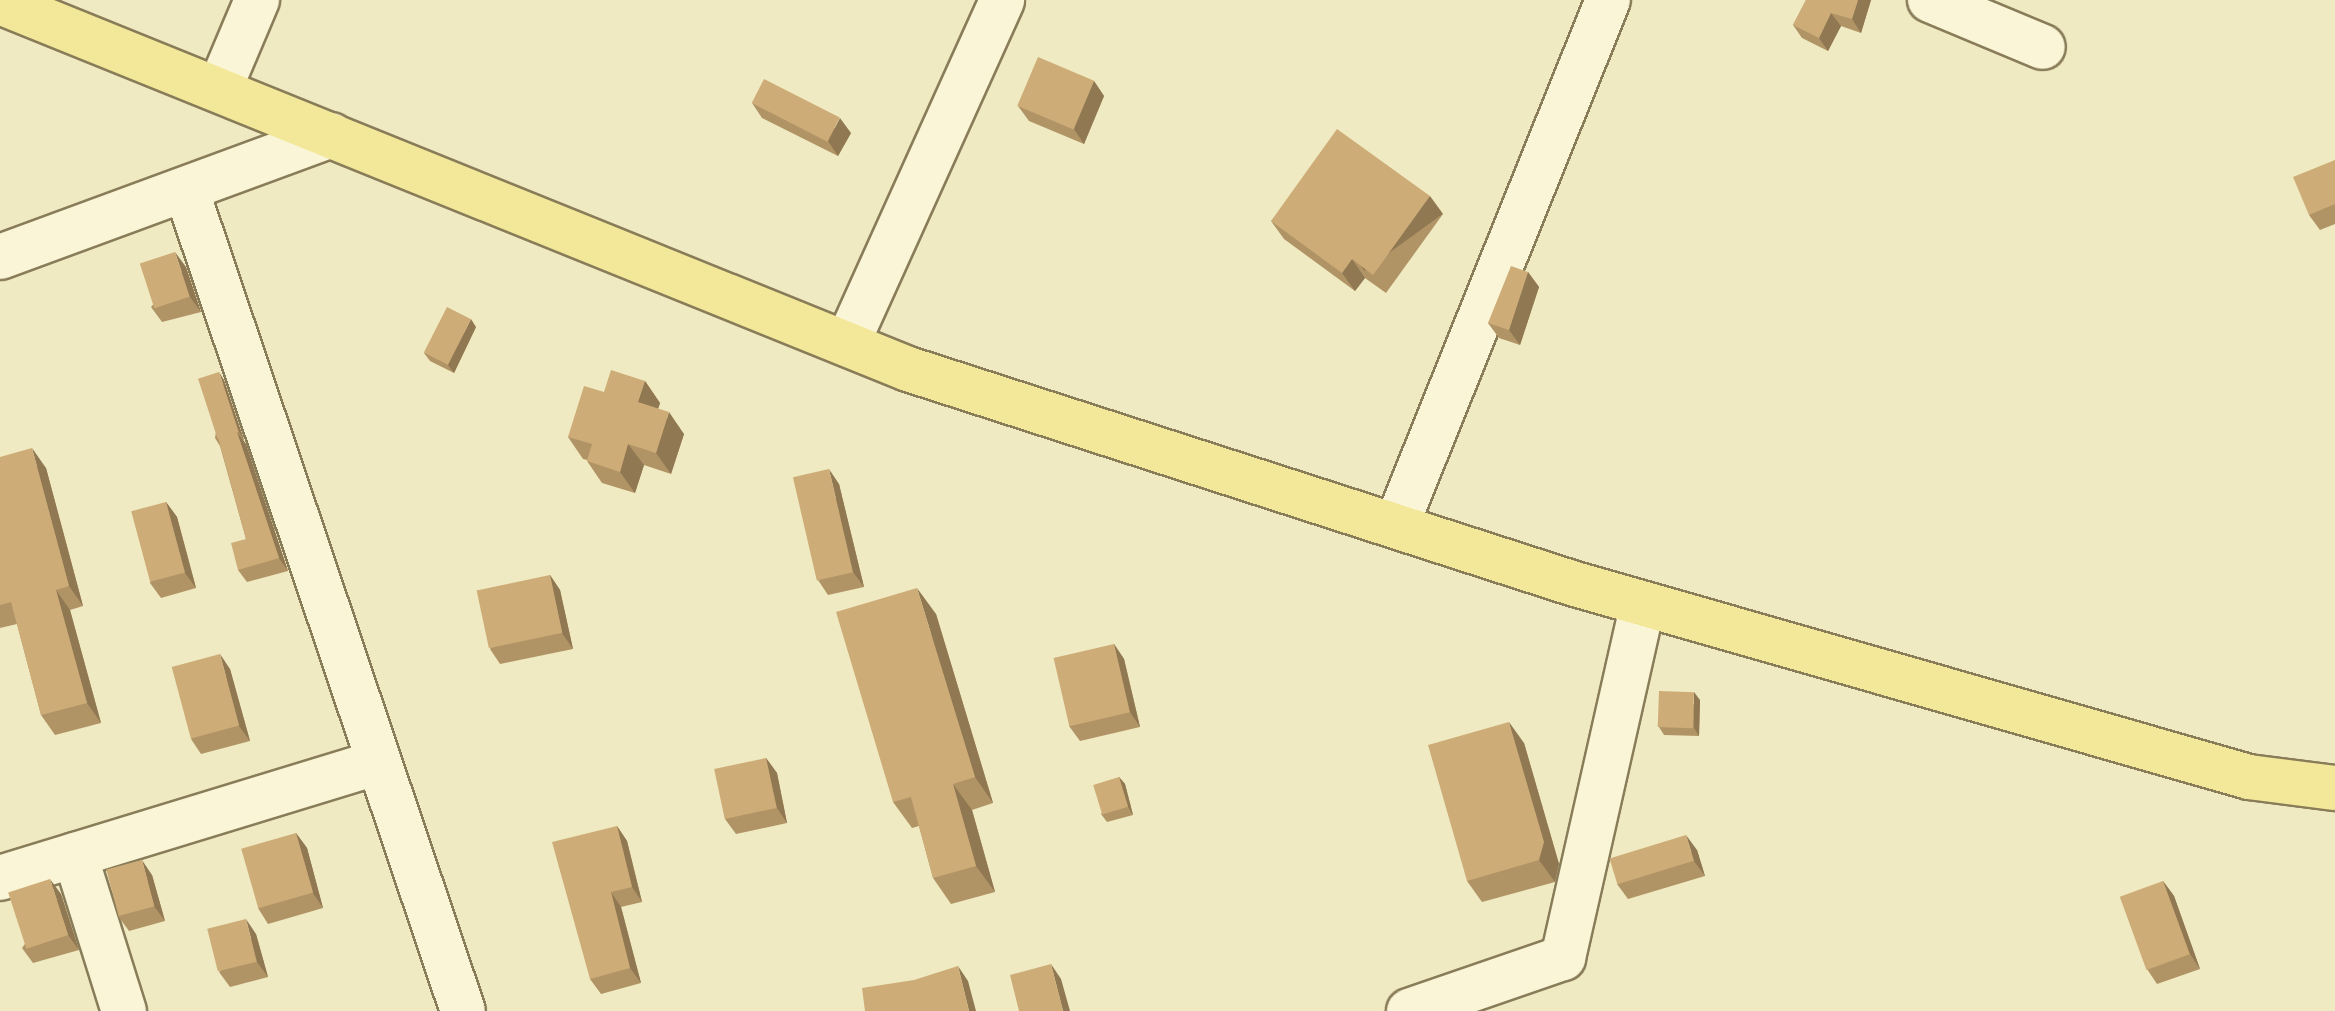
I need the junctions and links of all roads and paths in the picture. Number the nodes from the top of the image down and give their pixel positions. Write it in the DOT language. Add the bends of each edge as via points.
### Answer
graph roads {
  1 [pos="257,0"];
  2 [pos="1002,0"];
  3 [pos="1608,0"];
  4 [pos="1930,0"];
  5 [pos="0,2"];
  6 [pos="2043,47"];
  7 [pos="219,90"];
  8 [pos="331,135"];
  9 [pos="186,189"];
  10 [pos="0,257"];
  11 [pos="847,344"];
  12 [pos="1396,526"];
  13 [pos="1643,604"];
  14 [pos="379,762"];
  15 [pos="2335,788"];
  16 [pos="75,855"];
  17 [pos="0,878"];
  18 [pos="124,1011"];
  19 [pos="463,1011"];
  20 [pos="1409,1011"];
  1 -- 7 [label="street"];
  2 -- 11 [label="street"];
  3 -- 12 [label="street"];
  4 -- 6 [label="street"];
  5 -- 7 [label="main road"];
  7 -- 8 [label="main road"];
  8 -- 9 [label="street"];
  8 -- 11 [label="main road"];
  9 -- 10 [label="street"];
  9 -- 14 [label="street"];
  11 -- 12 [label="main road"];
  12 -- 13 [label="main road"];
  13 -- 15 [label="main road" via="2249,777"];
  13 -- 20 [label="street" via="1563,958"];
  14 -- 16 [label="street"];
  14 -- 19 [label="street"];
  16 -- 17 [label="street"];
  16 -- 18 [label="street"];
}
